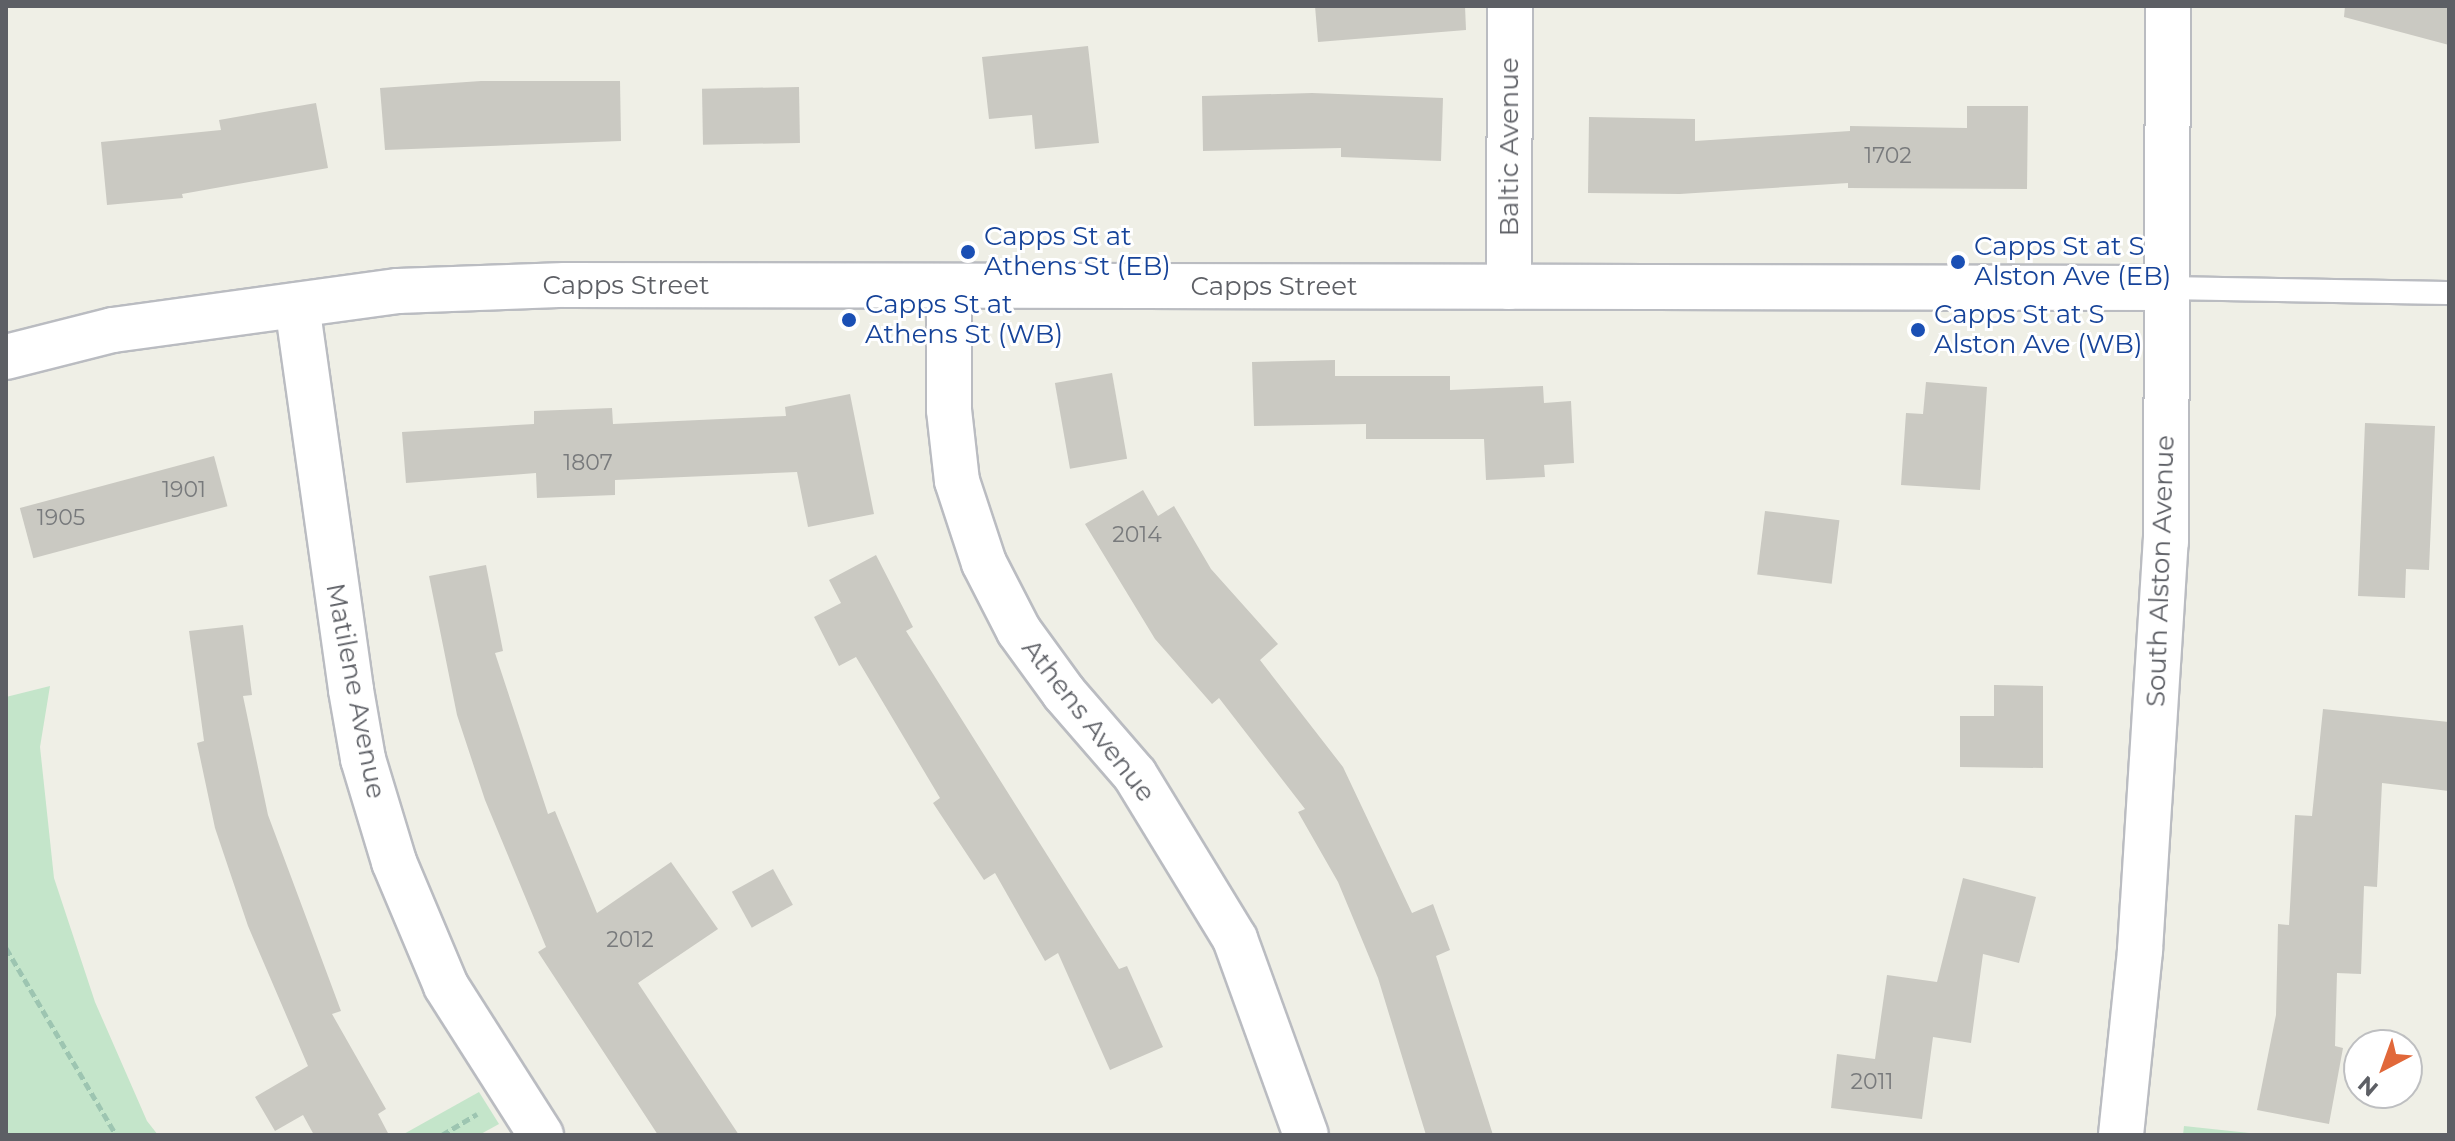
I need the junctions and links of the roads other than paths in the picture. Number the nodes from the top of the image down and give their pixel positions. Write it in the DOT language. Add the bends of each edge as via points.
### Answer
graph roads {
  1 [pos="1510,6"];
  2 [pos="2168,6"];
  3 [pos="949,286"];
  4 [pos="1509,287"];
  5 [pos="2164,288"];
  6 [pos="2449,293"];
  7 [pos="297,305"];
  8 [pos="6,357"];
  9 [pos="541,1135"];
  10 [pos="1306,1135"];
  11 [pos="2121,1135"];
  1 -- 4 [label="street, Baltic Avenue"];
  2 -- 5 [label="street, South Alston Avenue"];
  3 -- 4 [label="street, Capps Street"];
  3 -- 7 [label="street, Capps Street" via="565,285 398,291"];
  3 -- 10 [label="street, Athens Avenue" via="949,410 957,481 984,563 1019,631 1135,775 1235,939"];
  4 -- 5 [label="street, Capps Street"];
  5 -- 6 [label="lane"];
  5 -- 11 [label="street, South Alston Avenue" via="2167,518 2161,658"];
  7 -- 8 [label="street, Capps Street" via="113,330"];
  7 -- 9 [label="street, Matilene Avenue" via="349,678 363,759 389,848 446,986"];
}
